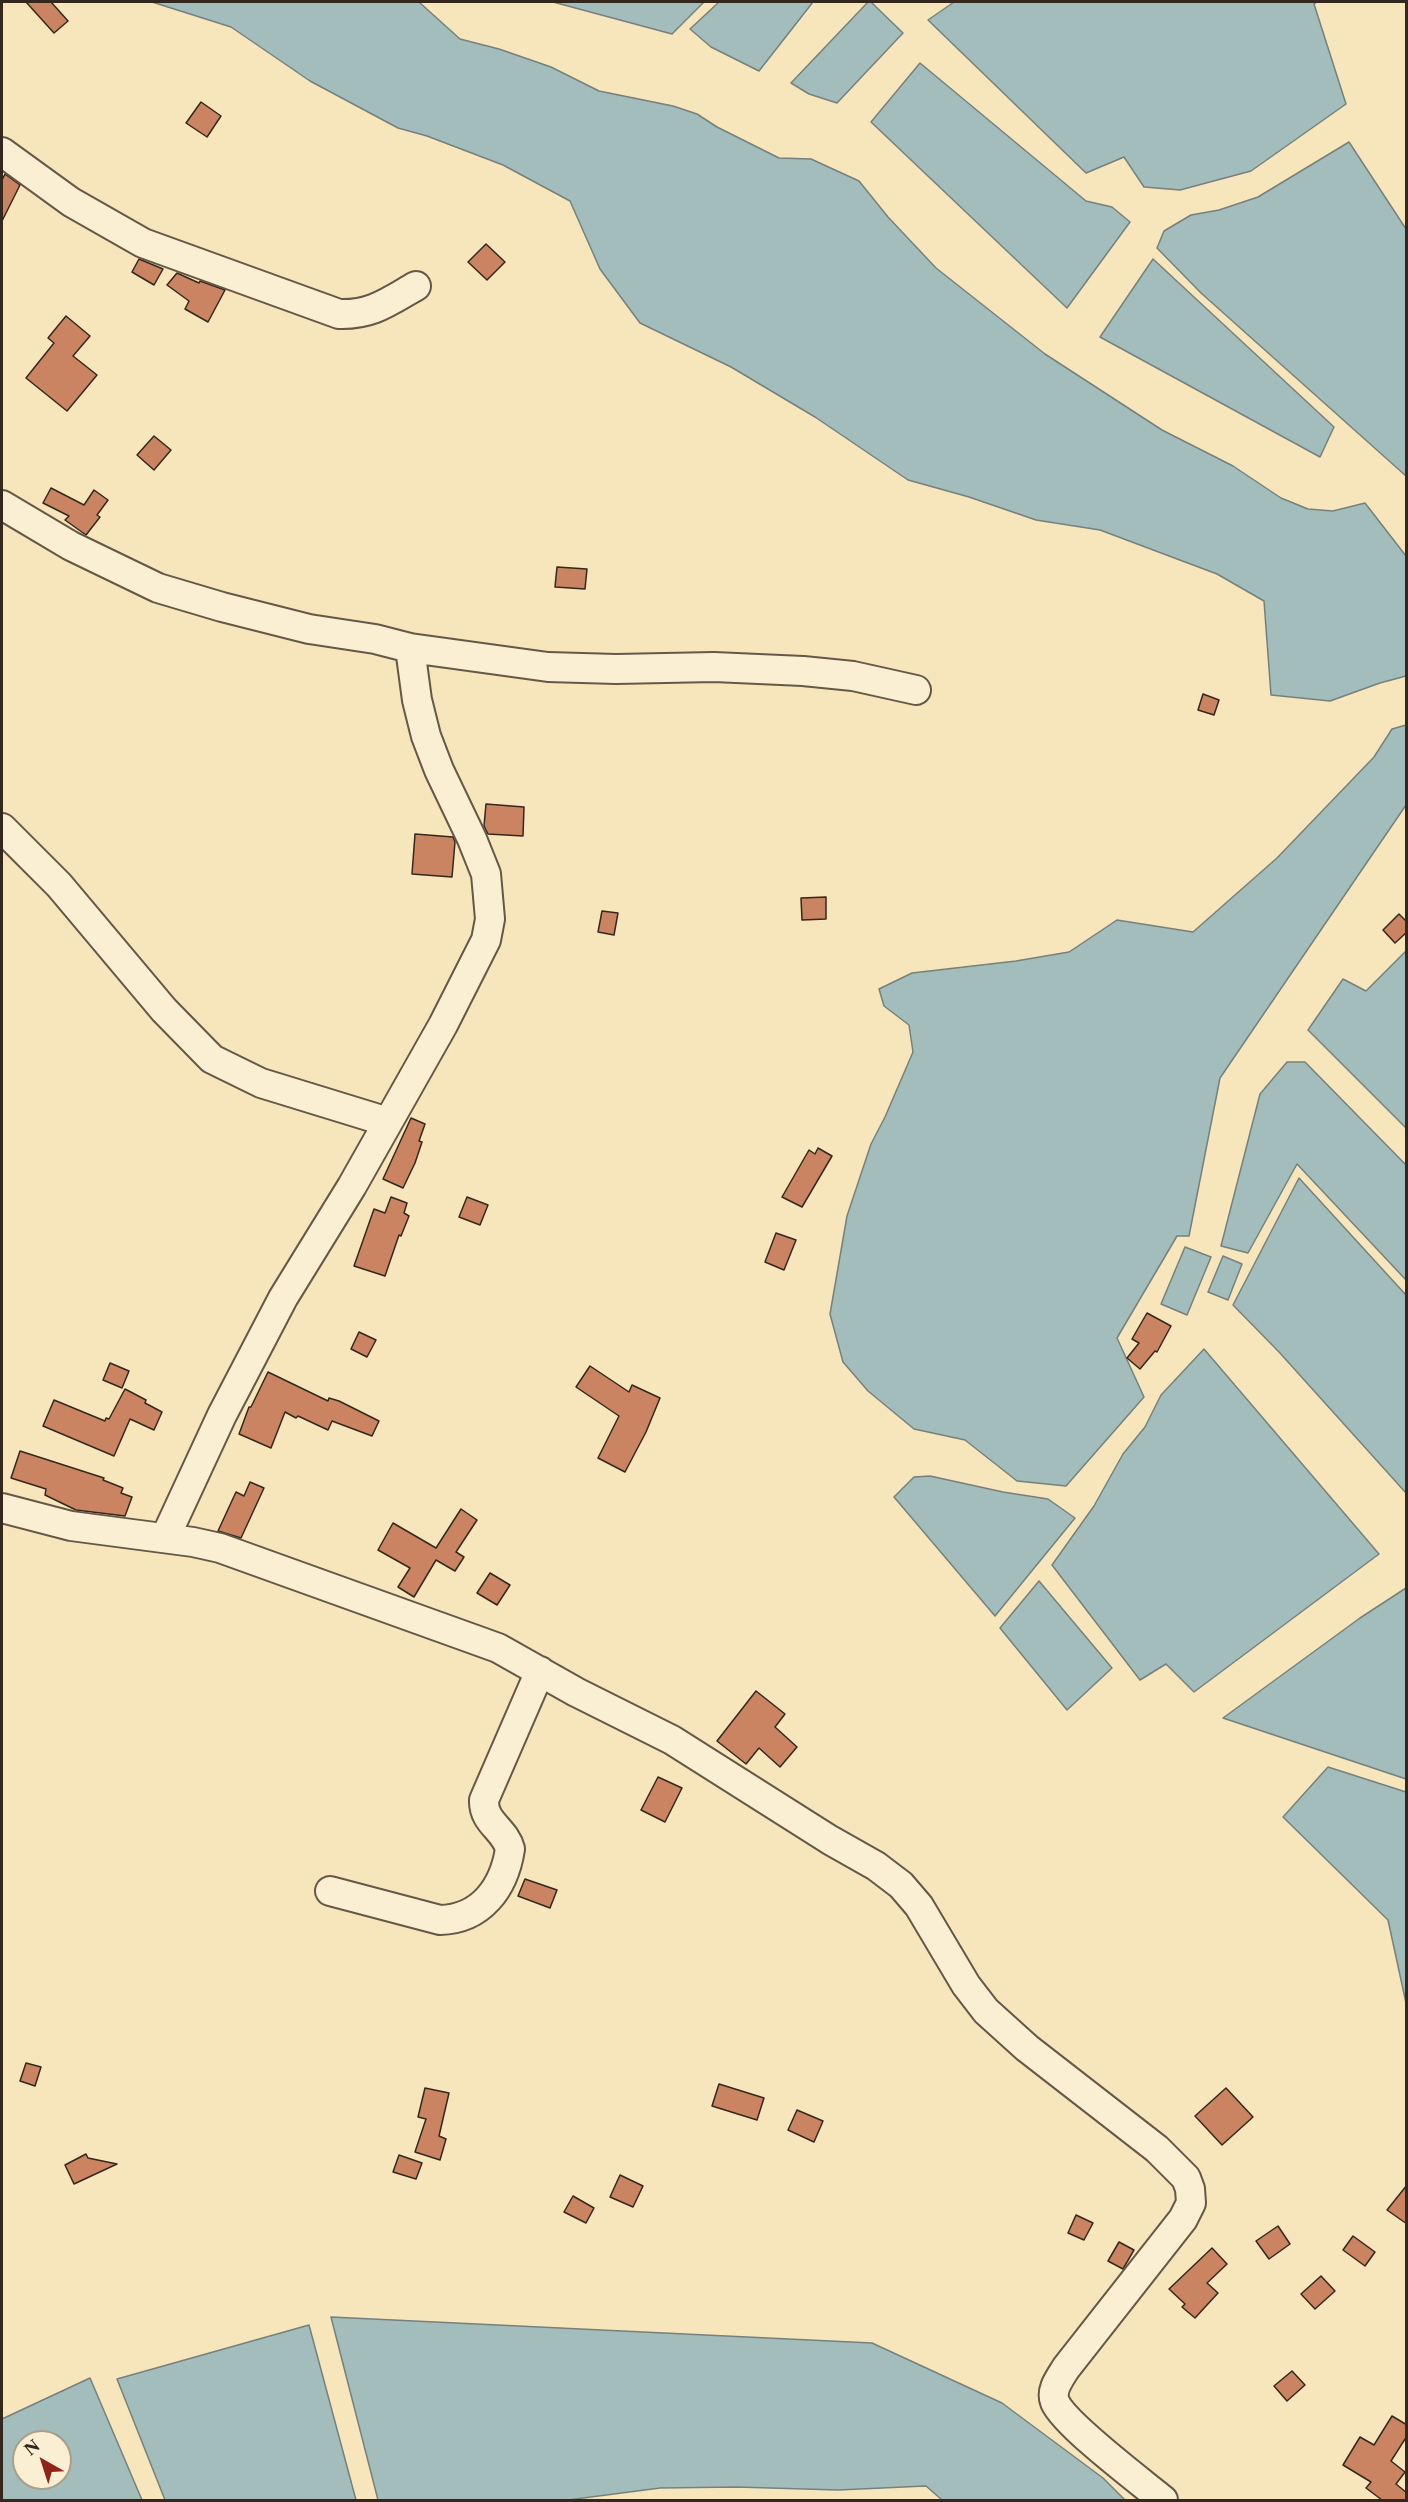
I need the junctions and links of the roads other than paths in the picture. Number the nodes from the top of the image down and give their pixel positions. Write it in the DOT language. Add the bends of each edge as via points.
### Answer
graph roads {
  1 [pos="2,152"];
  2 [pos="416,286"];
  3 [pos="2,505"];
  4 [pos="410,648"];
  5 [pos="916,690"];
  6 [pos="2,828"];
  7 [pos="388,1122"];
  8 [pos="2,1508"];
  9 [pos="165,1538"];
  10 [pos="540,1671"];
  11 [pos="330,1891"];
  12 [pos="1163,2500"];
  1 -- 2 [label="street" via="71,201 143,243 339,314 358,315"];
  3 -- 4 [label="street" via="71,546 158,588 309,629"];
  4 -- 5 [label="street" via="548,667 803,671 853,676"];
  4 -- 7 [label="street" via="426,736 486,874 490,919 486,940 454,1004"];
  6 -- 7 [label="street" via="59,885 164,1010 212,1059 261,1083"];
  7 -- 9 [label="street" via="283,1298 222,1415"];
  8 -- 9 [label="street" via="71,1526"];
  9 -- 10 [label="street" via="256,1560 498,1648"];
  10 -- 11 [label="street" via="484,1800 485,1815 510,1848 495,1892 487,1902 455,1920 440,1920"];
  10 -- 12 [label="street" via="672,1740 886,1873 919,1906 986,2011 1027,2048 1157,2149 1186,2178 1191,2203 1183,2219 1055,2386 1054,2401 1078,2429"];
}
